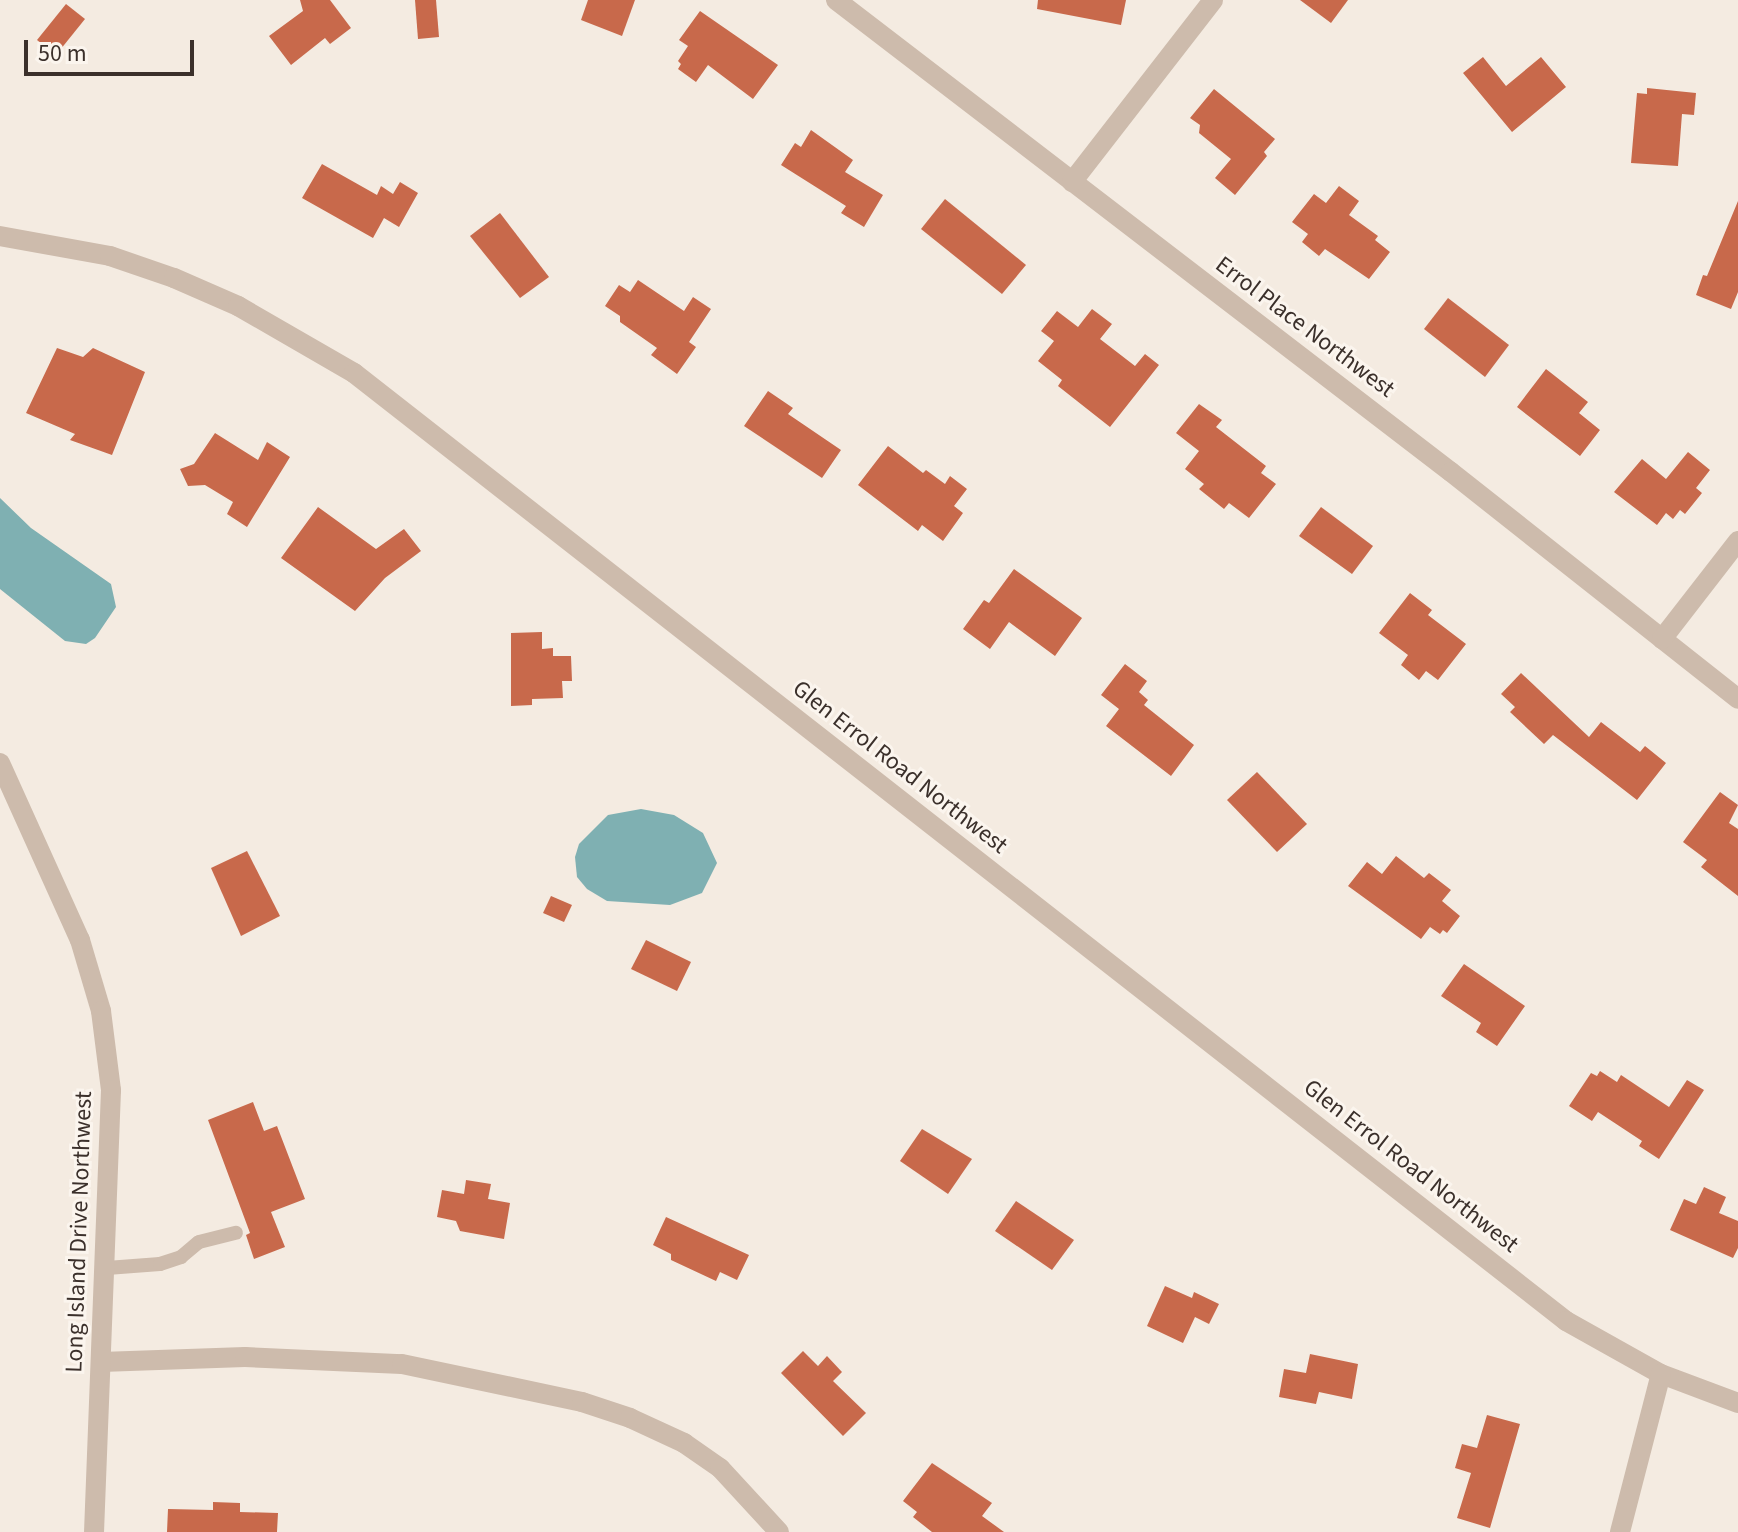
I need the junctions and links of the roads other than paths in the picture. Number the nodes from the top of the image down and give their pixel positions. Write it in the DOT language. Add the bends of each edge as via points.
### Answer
graph roads {
  1 [pos="836,0"];
  2 [pos="1213,0"];
  3 [pos="1072,182"];
  4 [pos="0,236"];
  5 [pos="1738,541"];
  6 [pos="1662,639"];
  7 [pos="1738,699"];
  8 [pos="0,763"];
  9 [pos="236,1233"];
  10 [pos="107,1268"];
  11 [pos="101,1362"];
  12 [pos="1661,1374"];
  13 [pos="1738,1403"];
  14 [pos="94,1532"];
  15 [pos="779,1532"];
  16 [pos="1620,1532"];
  1 -- 3 [label="street, Errol Place Northwest"];
  2 -- 3 [label="street"];
  3 -- 6 [label="street, Errol Place Northwest"];
  4 -- 12 [label="street, Glen Errol Road Northwest" via="110,256 174,278 250,312 354,373 1566,1321"];
  5 -- 6 [label="street"];
  6 -- 7 [label="street, Errol Place Northwest"];
  8 -- 10 [label="street, Long Island Drive Northwest" via="80,940 101,1011 111,1090"];
  9 -- 10 [label="lane" via="199,1242 181,1257 160,1264"];
  10 -- 11 [label="street, Long Island Drive Northwest"];
  11 -- 14 [label="street, Long Island Drive Northwest"];
  11 -- 15 [label="street" via="245,1357 402,1364 582,1402 684,1443 720,1468"];
  12 -- 13 [label="street, Glen Errol Road Northwest"];
  12 -- 16 [label="street"];
}
